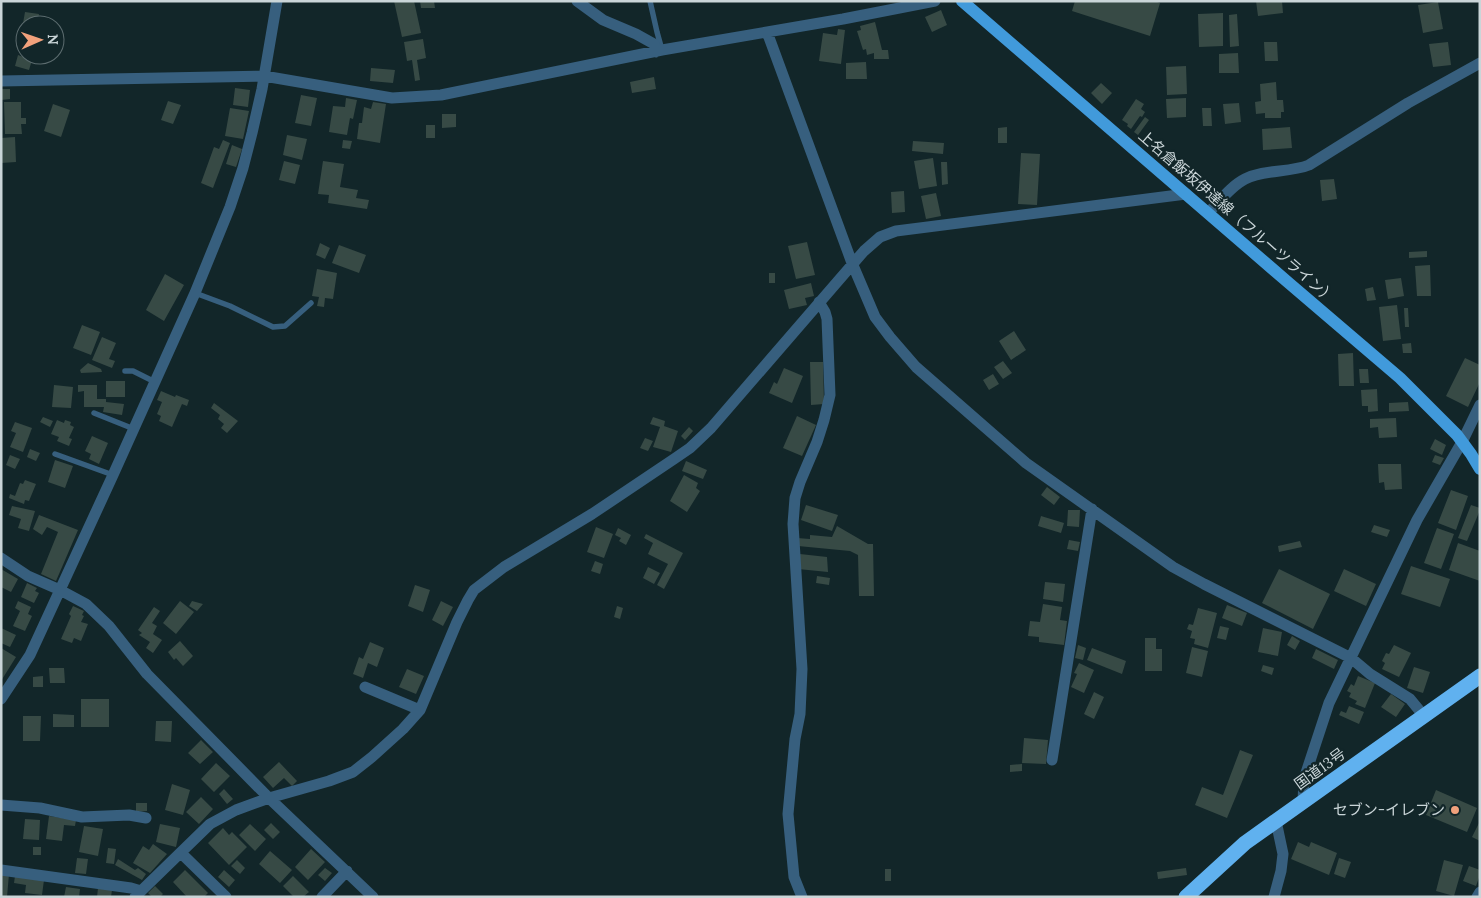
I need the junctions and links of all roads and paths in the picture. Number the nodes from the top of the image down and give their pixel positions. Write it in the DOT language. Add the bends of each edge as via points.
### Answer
graph roads {
  1 [pos="277,1"];
  2 [pos="577,1"];
  3 [pos="650,1"];
  4 [pos="935,1"];
  5 [pos="962,1"];
  6 [pos="767,32"];
  7 [pos="659,51"];
  8 [pos="1480,63"];
  9 [pos="264,76"];
  10 [pos="1,81"];
  11 [pos="1186,194"];
  12 [pos="1208,213"];
  13 [pos="852,264"];
  14 [pos="195,293"];
  15 [pos="818,302"];
  16 [pos="311,303"];
  17 [pos="125,371"];
  18 [pos="155,382"];
  19 [pos="1480,404"];
  20 [pos="94,414"];
  21 [pos="134,429"];
  22 [pos="1462,442"];
  23 [pos="55,454"];
  24 [pos="1480,469"];
  25 [pos="113,475"];
  26 [pos="1092,508"];
  27 [pos="1,558"];
  28 [pos="60,590"];
  29 [pos="1350,658"];
  30 [pos="1480,676"];
  31 [pos="365,687"];
  32 [pos="1,699"];
  33 [pos="420,710"];
  34 [pos="1424,716"];
  35 [pos="1052,760"];
  36 [pos="270,798"];
  37 [pos="1303,802"];
  38 [pos="1,805"];
  39 [pos="146,818"];
  40 [pos="1276,821"];
  41 [pos="180,853"];
  42 [pos="1,870"];
  43 [pos="347,871"];
  44 [pos="1480,892"];
  45 [pos="138,894"];
  46 [pos="226,897"];
  47 [pos="322,897"];
  48 [pos="373,897"];
  49 [pos="802,897"];
  50 [pos="1186,897"];
  51 [pos="1274,897"];
  52 [pos="1478,897"];
  1 -- 9 [label="street"];
  2 -- 7 [label="street" via="603,20 654,44"];
  3 -- 7 [label="lane"];
  4 -- 6 [label="street"];
  5 -- 11 [label="main road, 上名倉飯坂伊達線（フルーツライン）"];
  6 -- 7 [label="street"];
  6 -- 13 [label="street"];
  7 -- 9 [label="street" via="418,97 392,98"];
  8 -- 12 [label="street" via="1408,103 1310,165 1246,178"];
  9 -- 10 [label="street"];
  9 -- 14 [label="street" via="243,168"];
  11 -- 12 [label="main road, 上名倉飯坂伊達線（フルーツライン）"];
  11 -- 13 [label="street" via="896,231 880,237"];
  12 -- 22 [label="main road, 上名倉飯坂伊達線（フルーツライン）" via="1400,378"];
  13 -- 15 [label="street"];
  13 -- 26 [label="street" via="875,317 916,367 1026,463"];
  14 -- 16 [label="lane" via="273,327 285,326"];
  14 -- 18 [label="street"];
  15 -- 33 [label="street" via="711,428 690,448 474,590"];
  15 -- 49 [label="street" via="827,319 830,395 817,442 795,498 793,524 802,669 788,814 794,877"];
  17 -- 18 [label="lane" via="133,371"];
  18 -- 21 [label="street"];
  19 -- 22 [label="street"];
  20 -- 21 [label="lane"];
  21 -- 25 [label="street"];
  22 -- 24 [label="main road, 上名倉飯坂伊達線（フルーツライン）"];
  22 -- 29 [label="street" via="1417,520"];
  23 -- 25 [label="lane"];
  25 -- 28 [label="street"];
  26 -- 29 [label="street" via="1173,567"];
  26 -- 35 [label="street"];
  27 -- 28 [label="street" via="28,576"];
  28 -- 32 [label="street" via="30,655"];
  28 -- 36 [label="street" via="86,604 109,626 147,674"];
  29 -- 34 [label="street" via="1410,699"];
  29 -- 37 [label="street" via="1318,734 1304,779"];
  30 -- 34 [label="highway, 国道13号"];
  31 -- 33 [label="street"];
  33 -- 36 [label="street" via="353,772"];
  34 -- 37 [label="highway, 国道13号"];
  36 -- 41 [label="street" via="236,810 210,824"];
  36 -- 43 [label="street"];
  37 -- 40 [label="highway, 国道13号"];
  38 -- 39 [label="street" via="40,808 82,817"];
  40 -- 50 [label="highway, 国道13号" via="1246,843"];
  40 -- 51 [label="street" via="1283,854"];
  41 -- 45 [label="street"];
  41 -- 46 [label="street"];
  42 -- 45 [label="street" via="131,888"];
  43 -- 47 [label="street"];
  43 -- 48 [label="street"];
  44 -- 52 [label="street"];
}
